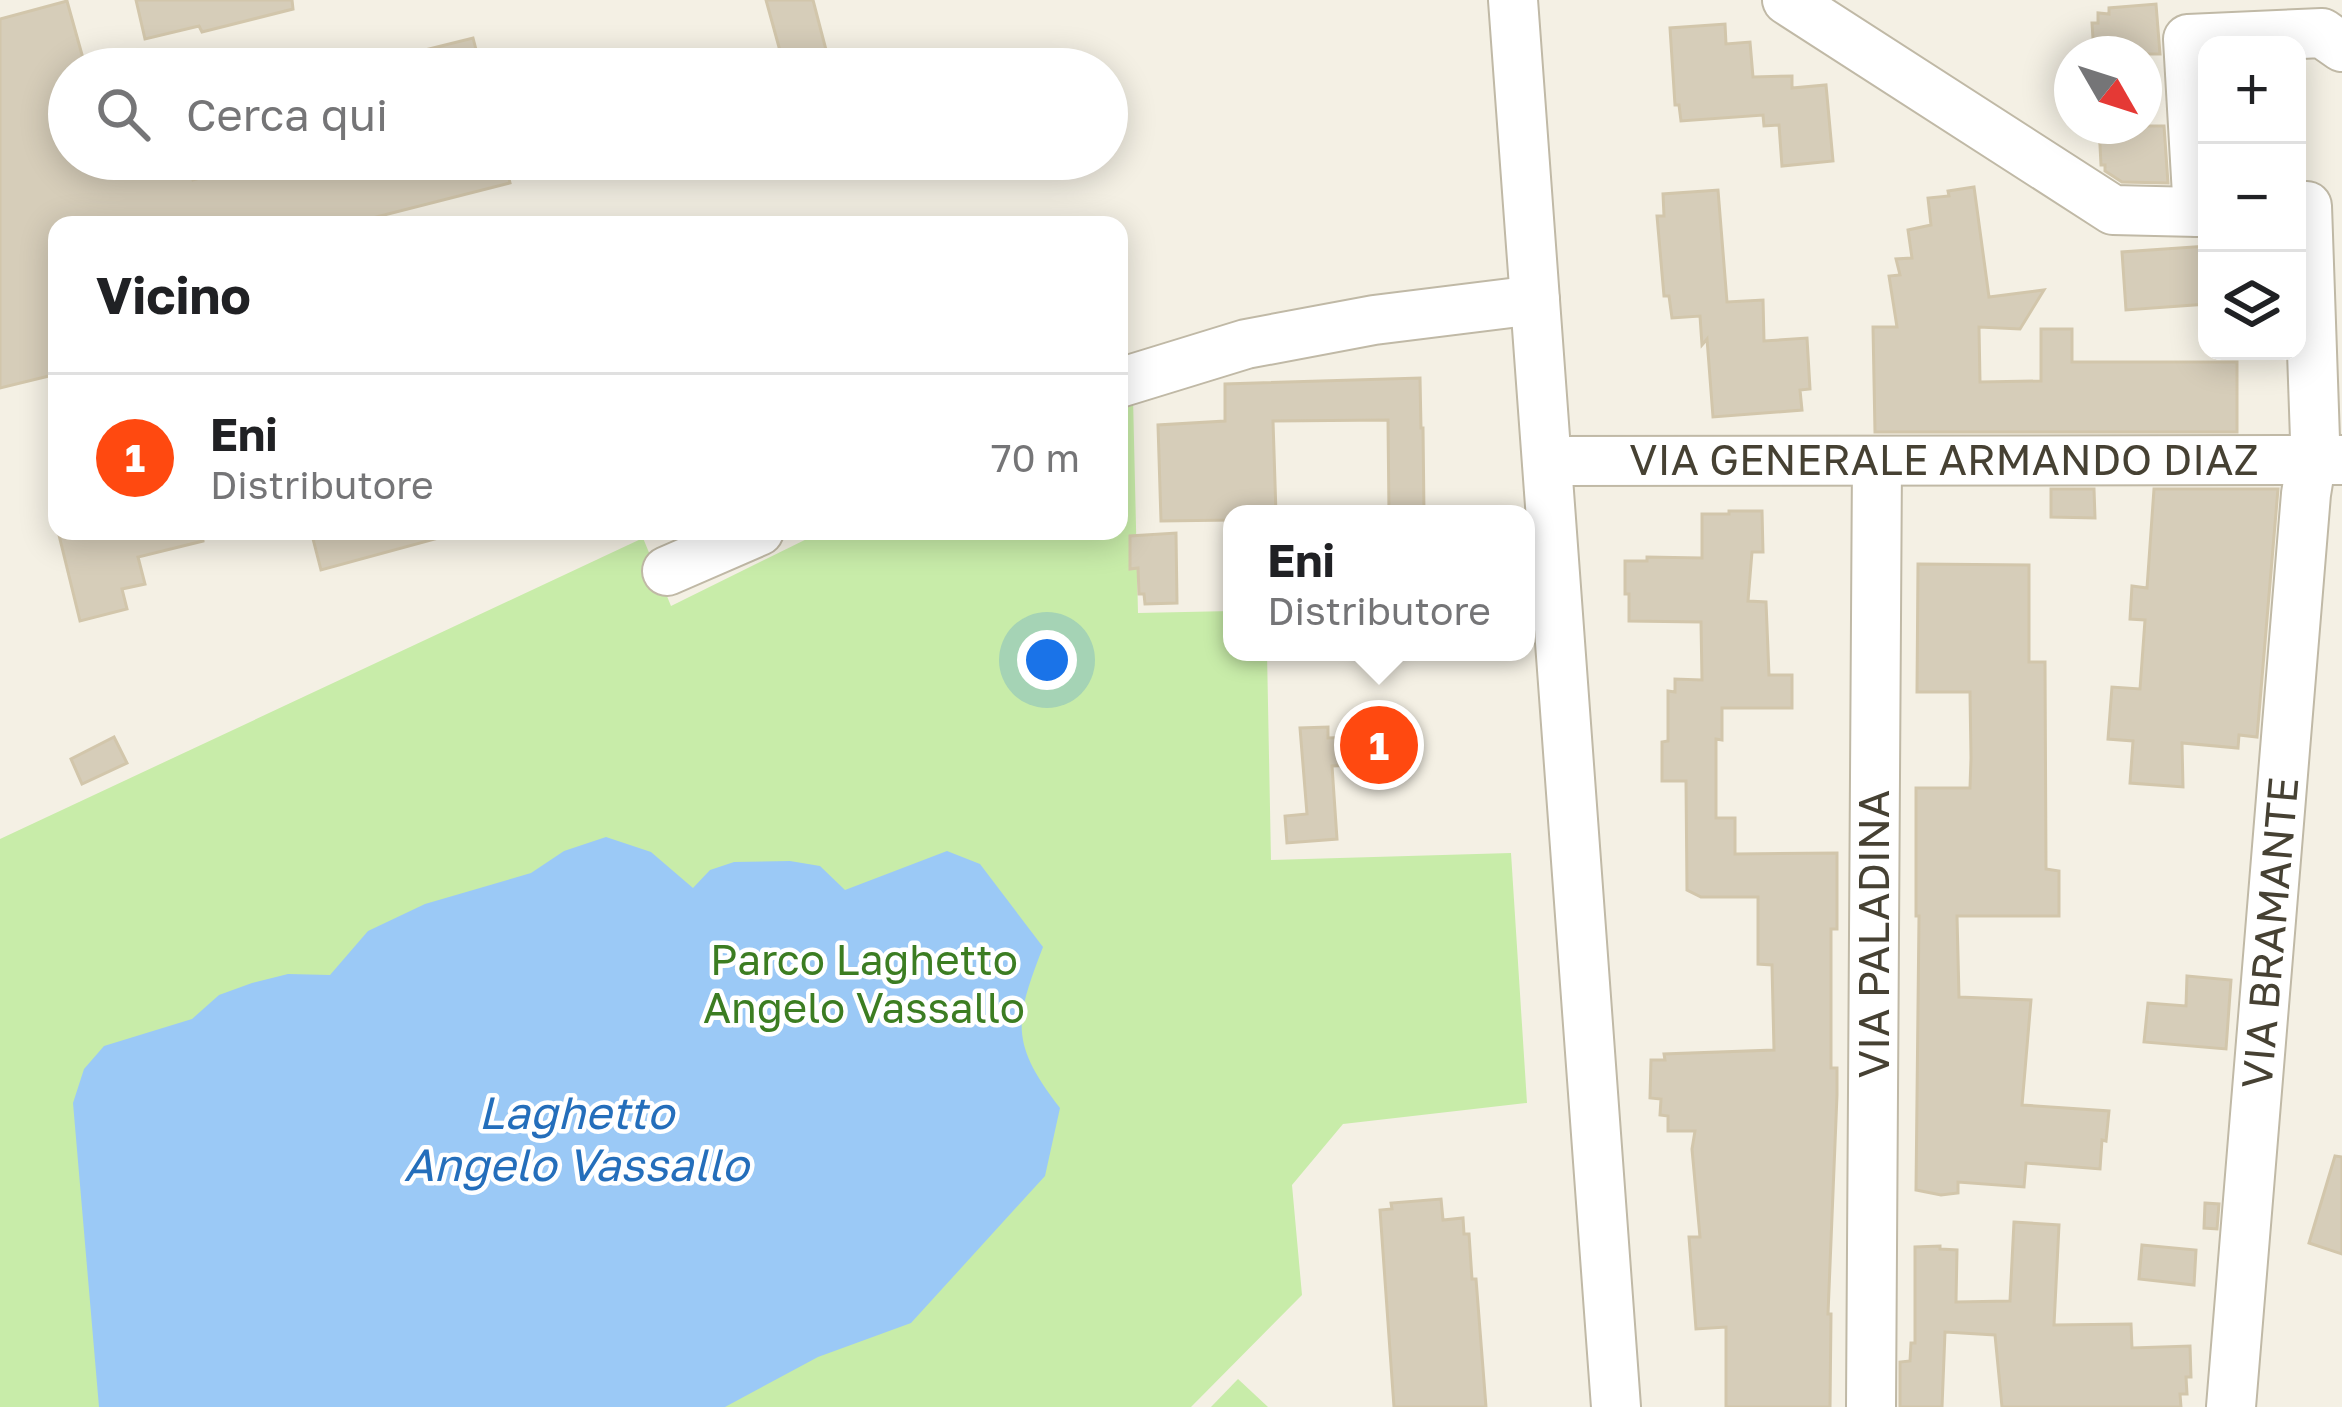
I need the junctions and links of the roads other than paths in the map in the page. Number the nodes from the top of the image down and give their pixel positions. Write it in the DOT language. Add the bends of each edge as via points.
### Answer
graph roads {
  1 [pos="1513,0"];
  2 [pos="1787,0"];
  3 [pos="2186,19"];
  4 [pos="2342,47"];
  5 [pos="2198,164"];
  6 [pos="2315,201"];
  7 [pos="2198,212"];
  8 [pos="1535,300"];
  9 [pos="1128,380"];
  10 [pos="1547,460"];
  11 [pos="1877,460"];
  12 [pos="2327,460"];
  13 [pos="738,540"];
  14 [pos="667,571"];
  15 [pos="1616,1407"];
  16 [pos="1871,1407"];
  17 [pos="2231,1407"];
  1 -- 8 [label="street"];
  2 -- 7 [label="street" via="2113,210"];
  3 -- 4 [label="street" via="2322,33"];
  3 -- 5 [label="street"];
  6 -- 12 [label="street, VIA BRAMANTE" via="2315,439"];
  8 -- 9 [label="street" via="1246,344"];
  8 -- 10 [label="street"];
  10 -- 11 [label="street, VIA GENERALE ARMANDO DIAZ"];
  10 -- 15 [label="street"];
  11 -- 12 [label="street, VIA GENERALE ARMANDO DIAZ"];
  11 -- 16 [label="street, VIA PALADINA"];
  12 -- 17 [label="street, VIA BRAMANTE" via="2285,744"];
  13 -- 14 [label="street"];
}
